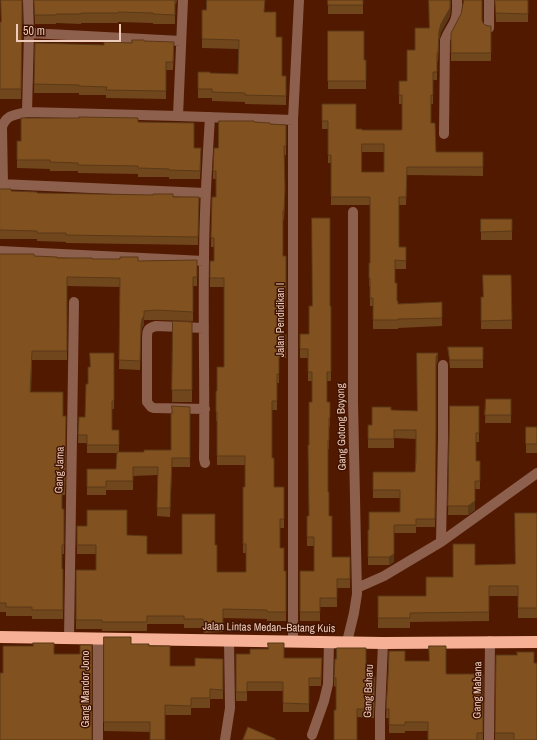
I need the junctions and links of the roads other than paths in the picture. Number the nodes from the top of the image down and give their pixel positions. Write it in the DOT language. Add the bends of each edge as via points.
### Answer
graph roads {
  1 [pos="28,0"];
  2 [pos="183,0"];
  3 [pos="299,0"];
  4 [pos="457,0"];
  5 [pos="489,0"];
  6 [pos="489,28"];
  7 [pos="29,33"];
  8 [pos="181,41"];
  9 [pos="27,112"];
  10 [pos="178,116"];
  11 [pos="210,117"];
  12 [pos="293,120"];
  13 [pos="444,134"];
  14 [pos="1,184"];
  15 [pos="205,193"];
  16 [pos="353,212"];
  17 [pos="0,251"];
  18 [pos="204,261"];
  19 [pos="74,302"];
  20 [pos="204,328"];
  21 [pos="443,365"];
  22 [pos="205,409"];
  23 [pos="205,463"];
  24 [pos="537,473"];
  25 [pos="442,542"];
  26 [pos="357,591"];
  27 [pos="0,637"];
  28 [pos="69,638"];
  29 [pos="98,639"];
  30 [pos="229,641"];
  31 [pos="293,641"];
  32 [pos="490,641"];
  33 [pos="327,642"];
  34 [pos="348,642"];
  35 [pos="537,642"];
  36 [pos="383,643"];
  37 [pos="312,735"];
  38 [pos="225,739"];
  39 [pos="98,740"];
  40 [pos="380,740"];
  41 [pos="489,740"];
  1 -- 7 [label="street"];
  2 -- 8 [label="street"];
  3 -- 12 [label="street, Jalan Pendidikan I"];
  4 -- 13 [label="street" via="454,24 445,40"];
  5 -- 6 [label="street"];
  7 -- 8 [label="street"];
  7 -- 9 [label="street"];
  8 -- 10 [label="street"];
  9 -- 10 [label="street"];
  9 -- 14 [label="street" via="11,116 4,121"];
  10 -- 11 [label="street"];
  11 -- 12 [label="street"];
  11 -- 15 [label="street"];
  12 -- 31 [label="street, Jalan Pendidikan I"];
  14 -- 15 [label="street"];
  15 -- 18 [label="street"];
  16 -- 26 [label="street, Gang Gotong Boyong" via="353,402"];
  17 -- 18 [label="street"];
  18 -- 20 [label="street"];
  19 -- 28 [label="street, Gang Jama"];
  20 -- 22 [label="street"];
  20 -- 22 [label="street" via="156,326 149,329 147,402 154,408"];
  21 -- 25 [label="street"];
  22 -- 23 [label="street"];
  24 -- 25 [label="street"];
  25 -- 26 [label="street"];
  26 -- 34 [label="street, Gang Gotong Boyong"];
  27 -- 28 [label="highway, Jalan Lintas Medan–Batang Kuis"];
  28 -- 29 [label="highway, Jalan Lintas Medan–Batang Kuis"];
  29 -- 30 [label="highway, Jalan Lintas Medan–Batang Kuis"];
  29 -- 39 [label="street, Gang Mandor Jono"];
  30 -- 31 [label="highway, Jalan Lintas Medan–Batang Kuis"];
  30 -- 38 [label="street" via="230,708"];
  31 -- 33 [label="highway, Jalan Lintas Medan–Batang Kuis"];
  32 -- 35 [label="highway, Jalan Lintas Medan–Batang Kuis"];
  32 -- 36 [label="highway, Jalan Lintas Medan–Batang Kuis"];
  32 -- 41 [label="street, Gang Mabana"];
  33 -- 34 [label="highway, Jalan Lintas Medan–Batang Kuis"];
  33 -- 37 [label="street" via="328,684"];
  34 -- 36 [label="highway, Jalan Lintas Medan–Batang Kuis"];
  36 -- 40 [label="street, Gang Baharu"];
}
